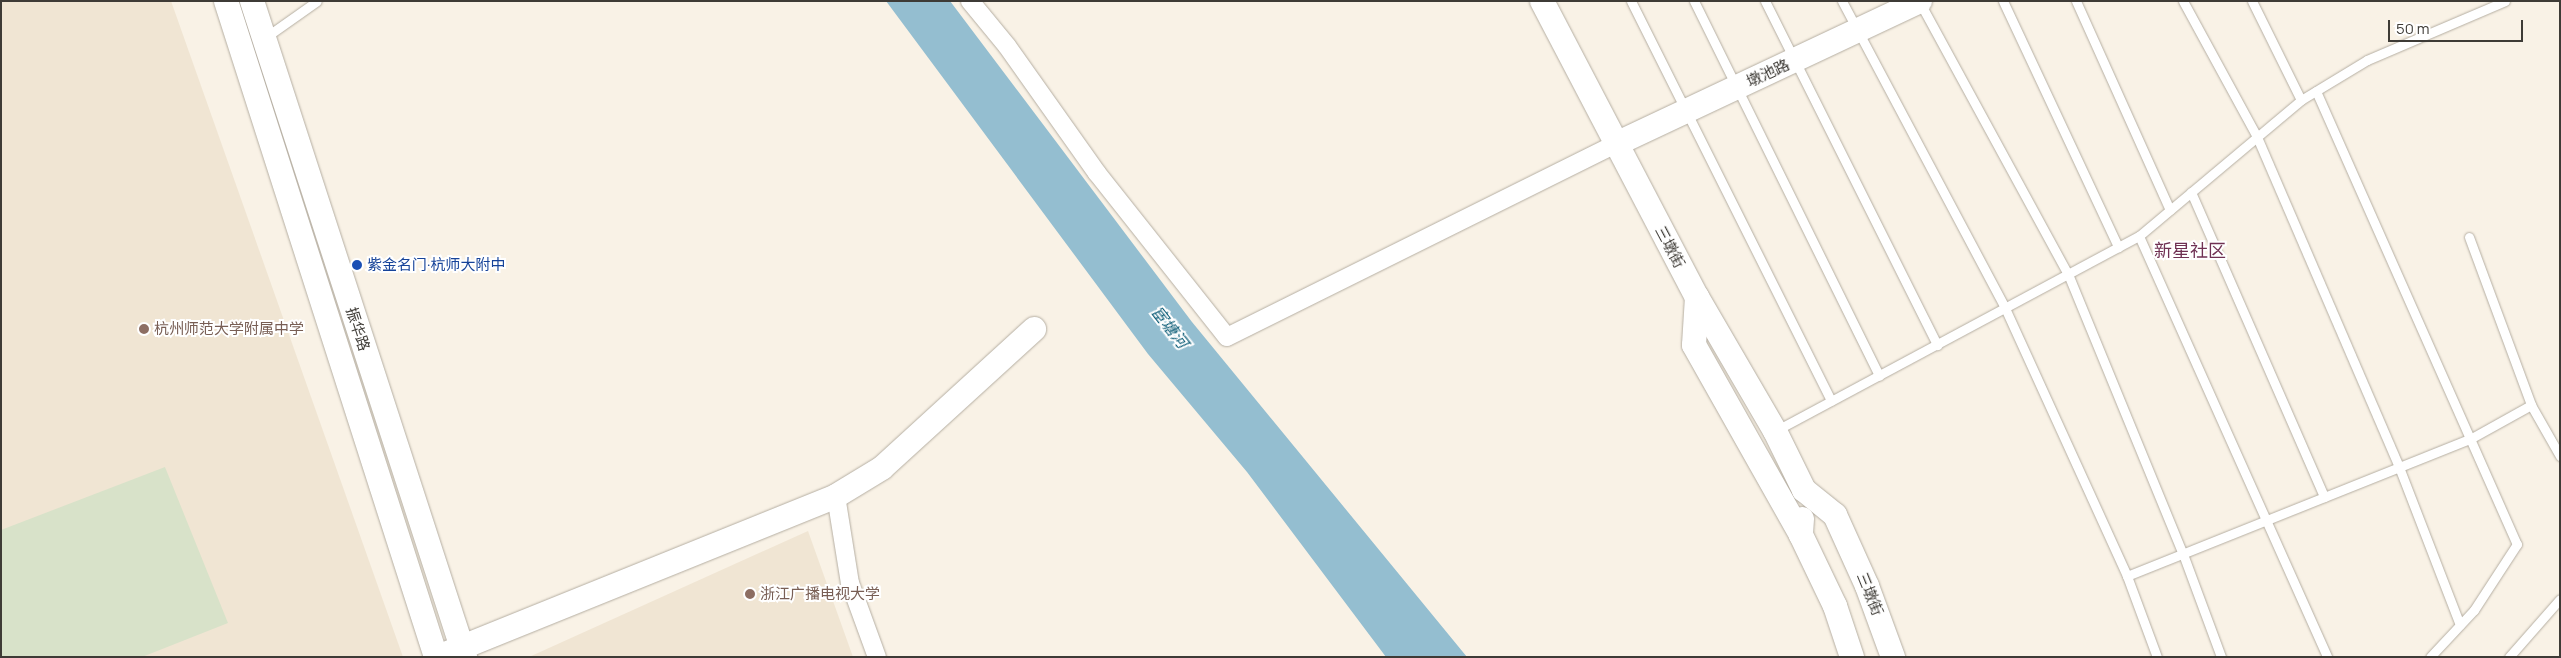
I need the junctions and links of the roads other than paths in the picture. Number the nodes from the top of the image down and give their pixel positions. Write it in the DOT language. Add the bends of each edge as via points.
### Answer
graph roads {
  1 [pos="317,1"];
  2 [pos="970,1"];
  3 [pos="1542,1"];
  4 [pos="1631,1"];
  5 [pos="1694,1"];
  6 [pos="1765,1"];
  7 [pos="1842,1"];
  8 [pos="2003,1"];
  9 [pos="2076,1"];
  10 [pos="2183,1"];
  11 [pos="2252,1"];
  12 [pos="2506,1"];
  13 [pos="1919,2"];
  14 [pos="256,4"];
  15 [pos="230,11"];
  16 [pos="1858,31"];
  17 [pos="264,38"];
  18 [pos="1794,60"];
  19 [pos="1738,87"];
  20 [pos="2316,91"];
  21 [pos="2301,100"];
  22 [pos="1685,112"];
  23 [pos="2257,137"];
  24 [pos="1616,144"];
  25 [pos="2191,192"];
  26 [pos="2170,210"];
  27 [pos="2139,236"];
  28 [pos="2469,237"];
  29 [pos="2118,247"];
  30 [pos="2068,274"];
  31 [pos="1697,297"];
  32 [pos="2005,308"];
  33 [pos="1034,329"];
  34 [pos="1937,345"];
  35 [pos="1879,376"];
  36 [pos="1831,401"];
  37 [pos="2531,405"];
  38 [pos="1775,431"];
  39 [pos="2470,438"];
  40 [pos="2560,456"];
  41 [pos="2399,467"];
  42 [pos="1804,490"];
  43 [pos="836,496"];
  44 [pos="2324,497"];
  45 [pos="2264,522"];
  46 [pos="1801,535"];
  47 [pos="2183,554"];
  48 [pos="2127,576"];
  49 [pos="2560,599"];
  50 [pos="2460,625"];
  51 [pos="463,652"];
  52 [pos="437,657"];
  53 [pos="877,657"];
  54 [pos="1852,657"];
  55 [pos="1893,657"];
  56 [pos="2157,657"];
  57 [pos="2221,657"];
  58 [pos="2326,657"];
  59 [pos="2430,657"];
  60 [pos="2509,657"];
  1 -- 17 [label="lane"];
  2 -- 24 [label="street" via="1007,46 1097,173 1227,337"];
  3 -- 24 [label="street, 三墩街"];
  4 -- 22 [label="lane"];
  5 -- 19 [label="lane"];
  6 -- 18 [label="lane"];
  7 -- 16 [label="lane"];
  8 -- 29 [label="lane"];
  9 -- 26 [label="lane"];
  10 -- 23 [label="lane"];
  11 -- 21 [label="lane"];
  12 -- 20 [label="lane" via="2367,60"];
  13 -- 16 [label="street, 墩池路"];
  13 -- 30 [label="lane"];
  14 -- 15 [label="street"];
  14 -- 17 [label="street, 振华路"];
  15 -- 52 [label="street, 振华路"];
  16 -- 18 [label="street, 墩池路"];
  16 -- 32 [label="lane"];
  17 -- 51 [label="street, 振华路"];
  18 -- 19 [label="street, 墩池路"];
  18 -- 34 [label="lane"];
  19 -- 22 [label="street, 墩池路"];
  19 -- 35 [label="lane"];
  20 -- 21 [label="lane"];
  20 -- 39 [label="lane"];
  21 -- 23 [label="lane"];
  22 -- 24 [label="street, 墩池路"];
  22 -- 36 [label="lane"];
  23 -- 25 [label="lane"];
  23 -- 41 [label="lane"];
  24 -- 31 [label="street, 三墩街"];
  25 -- 26 [label="lane"];
  25 -- 44 [label="lane"];
  26 -- 27 [label="lane"];
  27 -- 29 [label="lane"];
  27 -- 45 [label="lane"];
  28 -- 37 [label="lane"];
  29 -- 30 [label="lane"];
  30 -- 32 [label="lane"];
  30 -- 47 [label="lane"];
  31 -- 38 [label="street, 三墩街"];
  31 -- 46 [label="street" via="1694,345"];
  32 -- 34 [label="lane"];
  32 -- 48 [label="lane"];
  33 -- 43 [label="street" via="882,468"];
  34 -- 35 [label="lane"];
  35 -- 36 [label="lane"];
  36 -- 38 [label="lane"];
  37 -- 39 [label="lane"];
  37 -- 40 [label="lane"];
  38 -- 42 [label="street, 三墩街"];
  39 -- 41 [label="lane"];
  39 -- 50 [label="lane" via="2517,544 2474,610"];
  41 -- 44 [label="lane"];
  41 -- 50 [label="lane"];
  42 -- 46 [label="street, 三墩街"];
  42 -- 55 [label="street, 三墩街" via="1835,515 1867,586"];
  43 -- 51 [label="street"];
  43 -- 53 [label="street" via="850,583"];
  44 -- 45 [label="lane"];
  45 -- 47 [label="lane"];
  45 -- 58 [label="lane"];
  46 -- 54 [label="street, 三墩街" via="1834,606"];
  47 -- 48 [label="lane"];
  47 -- 57 [label="lane"];
  48 -- 56 [label="lane"];
  49 -- 60 [label="lane"];
  50 -- 59 [label="lane"];
  51 -- 52 [label="street"];
}
